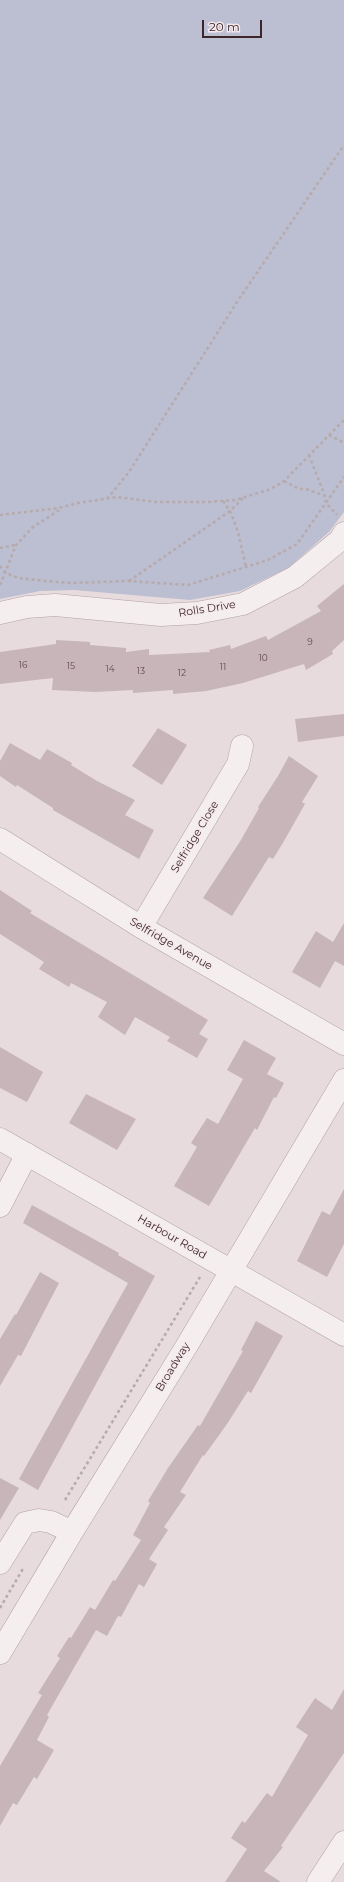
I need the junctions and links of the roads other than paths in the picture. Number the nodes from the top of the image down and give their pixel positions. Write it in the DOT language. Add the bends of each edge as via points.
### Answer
graph roads {
  1 [pos="342,525"];
  2 [pos="0,613"];
  3 [pos="242,746"];
  4 [pos="0,840"];
  5 [pos="141,927"];
  6 [pos="344,1044"];
  7 [pos="344,1080"];
  8 [pos="0,1140"];
  9 [pos="27,1154"];
  10 [pos="0,1206"];
  11 [pos="230,1271"];
  12 [pos="344,1335"];
  13 [pos="72,1532"];
  14 [pos="0,1563"];
  15 [pos="0,1653"];
  16 [pos="344,1842"];
  17 [pos="318,1882"];
  1 -- 2 [label="street, Rolls Drive" via="340,540 296,577 243,604 197,613 161,615 55,605 27,607"];
  3 -- 5 [label="street, Selfridge Close" via="238,764"];
  4 -- 5 [label="street, Selfridge Avenue"];
  5 -- 6 [label="street, Selfridge Avenue"];
  7 -- 11 [label="street, Broadway"];
  8 -- 9 [label="street, Harbour Road"];
  9 -- 10 [label="street"];
  9 -- 11 [label="street, Harbour Road"];
  11 -- 12 [label="street, Harbour Road"];
  11 -- 13 [label="street, Broadway"];
  13 -- 14 [label="street" via="51,1522 39,1520 25,1523"];
  13 -- 15 [label="street, Broadway"];
  16 -- 17 [label="street"];
}
